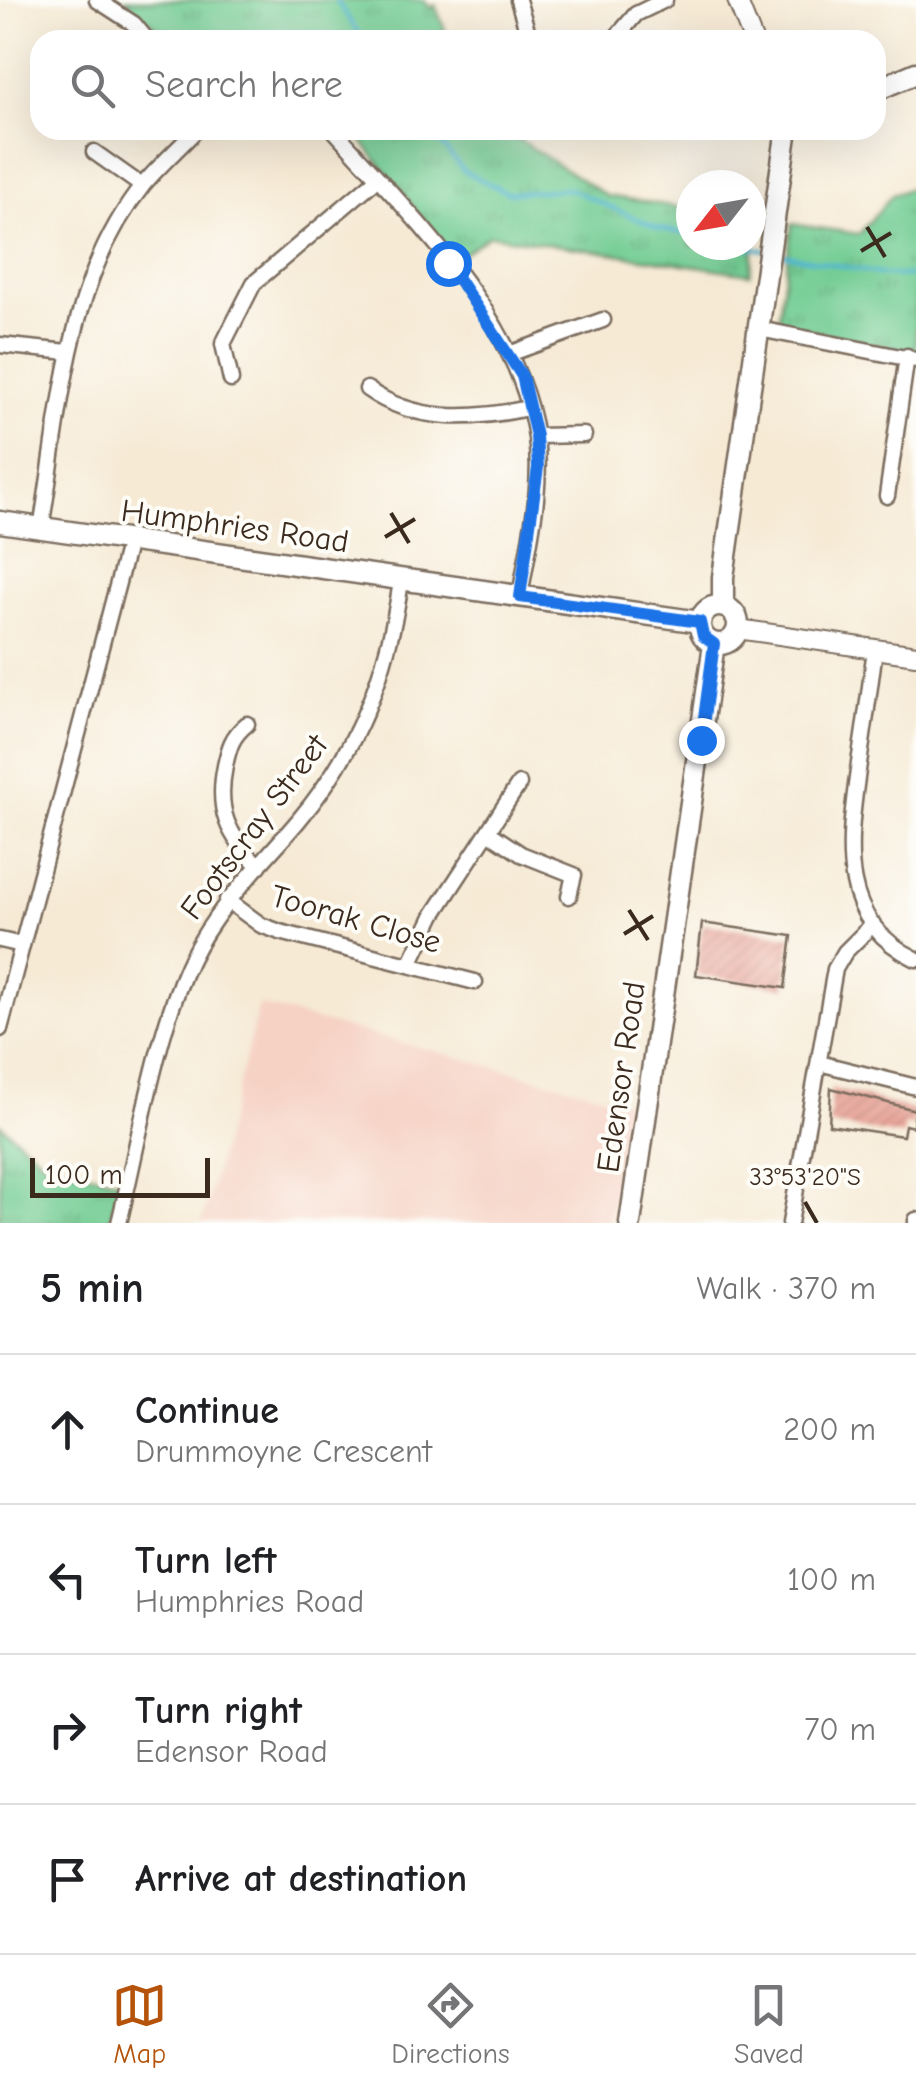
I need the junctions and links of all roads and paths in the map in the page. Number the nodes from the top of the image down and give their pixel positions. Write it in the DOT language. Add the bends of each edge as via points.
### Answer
graph roads {
  1 [pos="97,0"];
  2 [pos="518,0"];
  3 [pos="664,0"];
  4 [pos="737,0"];
  5 [pos="139,30"];
  6 [pos="525,30"];
  7 [pos="622,30"];
  8 [pos="749,30"];
  9 [pos="916,73"];
  10 [pos="886,86"];
  11 [pos="186,140"];
  12 [pos="343,140"];
  13 [pos="787,140"];
  14 [pos="94,152"];
  15 [pos="378,178"];
  16 [pos="142,186"];
  17 [pos="603,320"];
  18 [pos="759,329"];
  19 [pos="0,346"];
  20 [pos="68,352"];
  21 [pos="509,354"];
  22 [pos="911,358"];
  23 [pos="231,380"];
  24 [pos="366,389"];
  25 [pos="528,408"];
  26 [pos="536,436"];
  27 [pos="584,436"];
  28 [pos="887,496"];
  29 [pos="0,522"];
  30 [pos="41,528"];
  31 [pos="129,541"];
  32 [pos="402,581"];
  33 [pos="520,597"];
  34 [pos="723,606"];
  35 [pos="700,622"];
  36 [pos="738,629"];
  37 [pos="714,644"];
  38 [pos="875,649"];
  39 [pos="916,655"];
  40 [pos="247,724"];
  41 [pos="519,784"];
  42 [pos="488,832"];
  43 [pos="258,866"];
  44 [pos="569,896"];
  45 [pos="227,900"];
  46 [pos="872,924"];
  47 [pos="0,940"];
  48 [pos="22,945"];
  49 [pos="916,959"];
  50 [pos="411,962"];
  51 [pos="475,982"];
  52 [pos="0,1028"];
  53 [pos="819,1063"];
  54 [pos="916,1087"];
  55 [pos="118,1223"];
  56 [pos="630,1223"];
  57 [pos="790,1223"];
  1 -- 5 [label="street"];
  2 -- 6 [label="street"];
  3 -- 7 [label="street" via="636,14"];
  4 -- 8 [label="street"];
  9 -- 10 [label="main road"];
  11 -- 16 [label="street"];
  12 -- 15 [label="street"];
  13 -- 18 [label="main road"];
  14 -- 16 [label="street"];
  15 -- 21 [label="street" via="477,302"];
  15 -- 23 [label="street" via="254,283 224,344"];
  16 -- 20 [label="street" via="87,286"];
  17 -- 21 [label="street"];
  18 -- 22 [label="street"];
  18 -- 34 [label="main road"];
  19 -- 20 [label="street"];
  20 -- 30 [label="street"];
  21 -- 25 [label="street"];
  22 -- 28 [label="street"];
  24 -- 25 [label="street" via="388,404 466,419"];
  25 -- 26 [label="street"];
  26 -- 27 [label="street"];
  26 -- 33 [label="street" via="538,467"];
  29 -- 30 [label="main road, Humphries Road"];
  30 -- 31 [label="main road, Humphries Road"];
  31 -- 32 [label="main road, Humphries Road"];
  31 -- 48 [label="street"];
  32 -- 33 [label="main road, Humphries Road"];
  32 -- 43 [label="street, Footscray Street" via="385,667 360,730 327,784"];
  33 -- 35 [label="main road, Humphries Road"];
  34 -- 35 [label="main road" via="706,611"];
  34 -- 36 [label="main road" via="736,616"];
  35 -- 37 [label="main road"];
  36 -- 37 [label="main road" via="727,642"];
  36 -- 38 [label="street"];
  37 -- 56 [label="main road, Edensor Road"];
  38 -- 39 [label="street"];
  38 -- 46 [label="street" via="848,854 857,896"];
  40 -- 43 [label="street" via="229,749 221,813"];
  41 -- 42 [label="street"];
  42 -- 44 [label="street" via="574,875"];
  42 -- 50 [label="street"];
  43 -- 45 [label="street, Footscray Street"];
  45 -- 50 [label="street, Toorak Close" via="280,932"];
  45 -- 55 [label="street, Footscray Street" via="184,976"];
  46 -- 49 [label="street"];
  46 -- 53 [label="street" via="835,969"];
  47 -- 48 [label="street"];
  48 -- 52 [label="street"];
  50 -- 51 [label="street, Toorak Close"];
  53 -- 54 [label="street"];
  53 -- 57 [label="street"];
}
